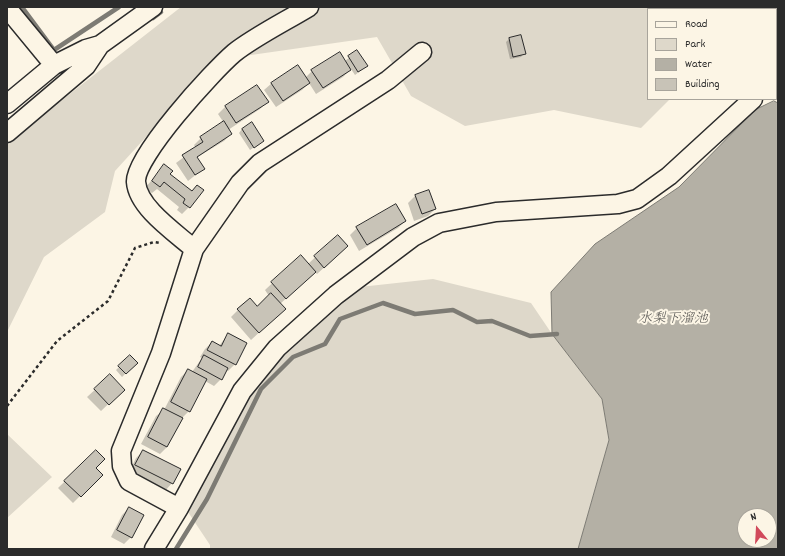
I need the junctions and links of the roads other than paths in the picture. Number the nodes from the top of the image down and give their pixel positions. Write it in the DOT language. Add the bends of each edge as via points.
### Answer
graph roads {
  1 [pos="153,7"];
  2 [pos="309,7"];
  3 [pos="7,8"];
  4 [pos="100,45"];
  5 [pos="422,52"];
  6 [pos="54,65"];
  7 [pos="752,100"];
  8 [pos="7,104"];
  9 [pos="7,132"];
  10 [pos="194,249"];
  11 [pos="179,508"];
  12 [pos="154,549"];
  1 -- 4 [label="street"];
  2 -- 10 [label="street" via="235,52 209,76 162,133 136,171 140,197 151,211"];
  3 -- 6 [label="street"];
  4 -- 6 [label="street"];
  4 -- 9 [label="street" via="86,66"];
  5 -- 10 [label="street" via="388,80 260,163 240,183"];
  6 -- 8 [label="street"];
  7 -- 11 [label="street" via="669,176 637,199 618,204 496,212 439,223 413,237 336,295 277,348 242,391"];
  10 -- 11 [label="street" via="161,353 121,451 122,466 129,481"];
  11 -- 12 [label="street"];
}
